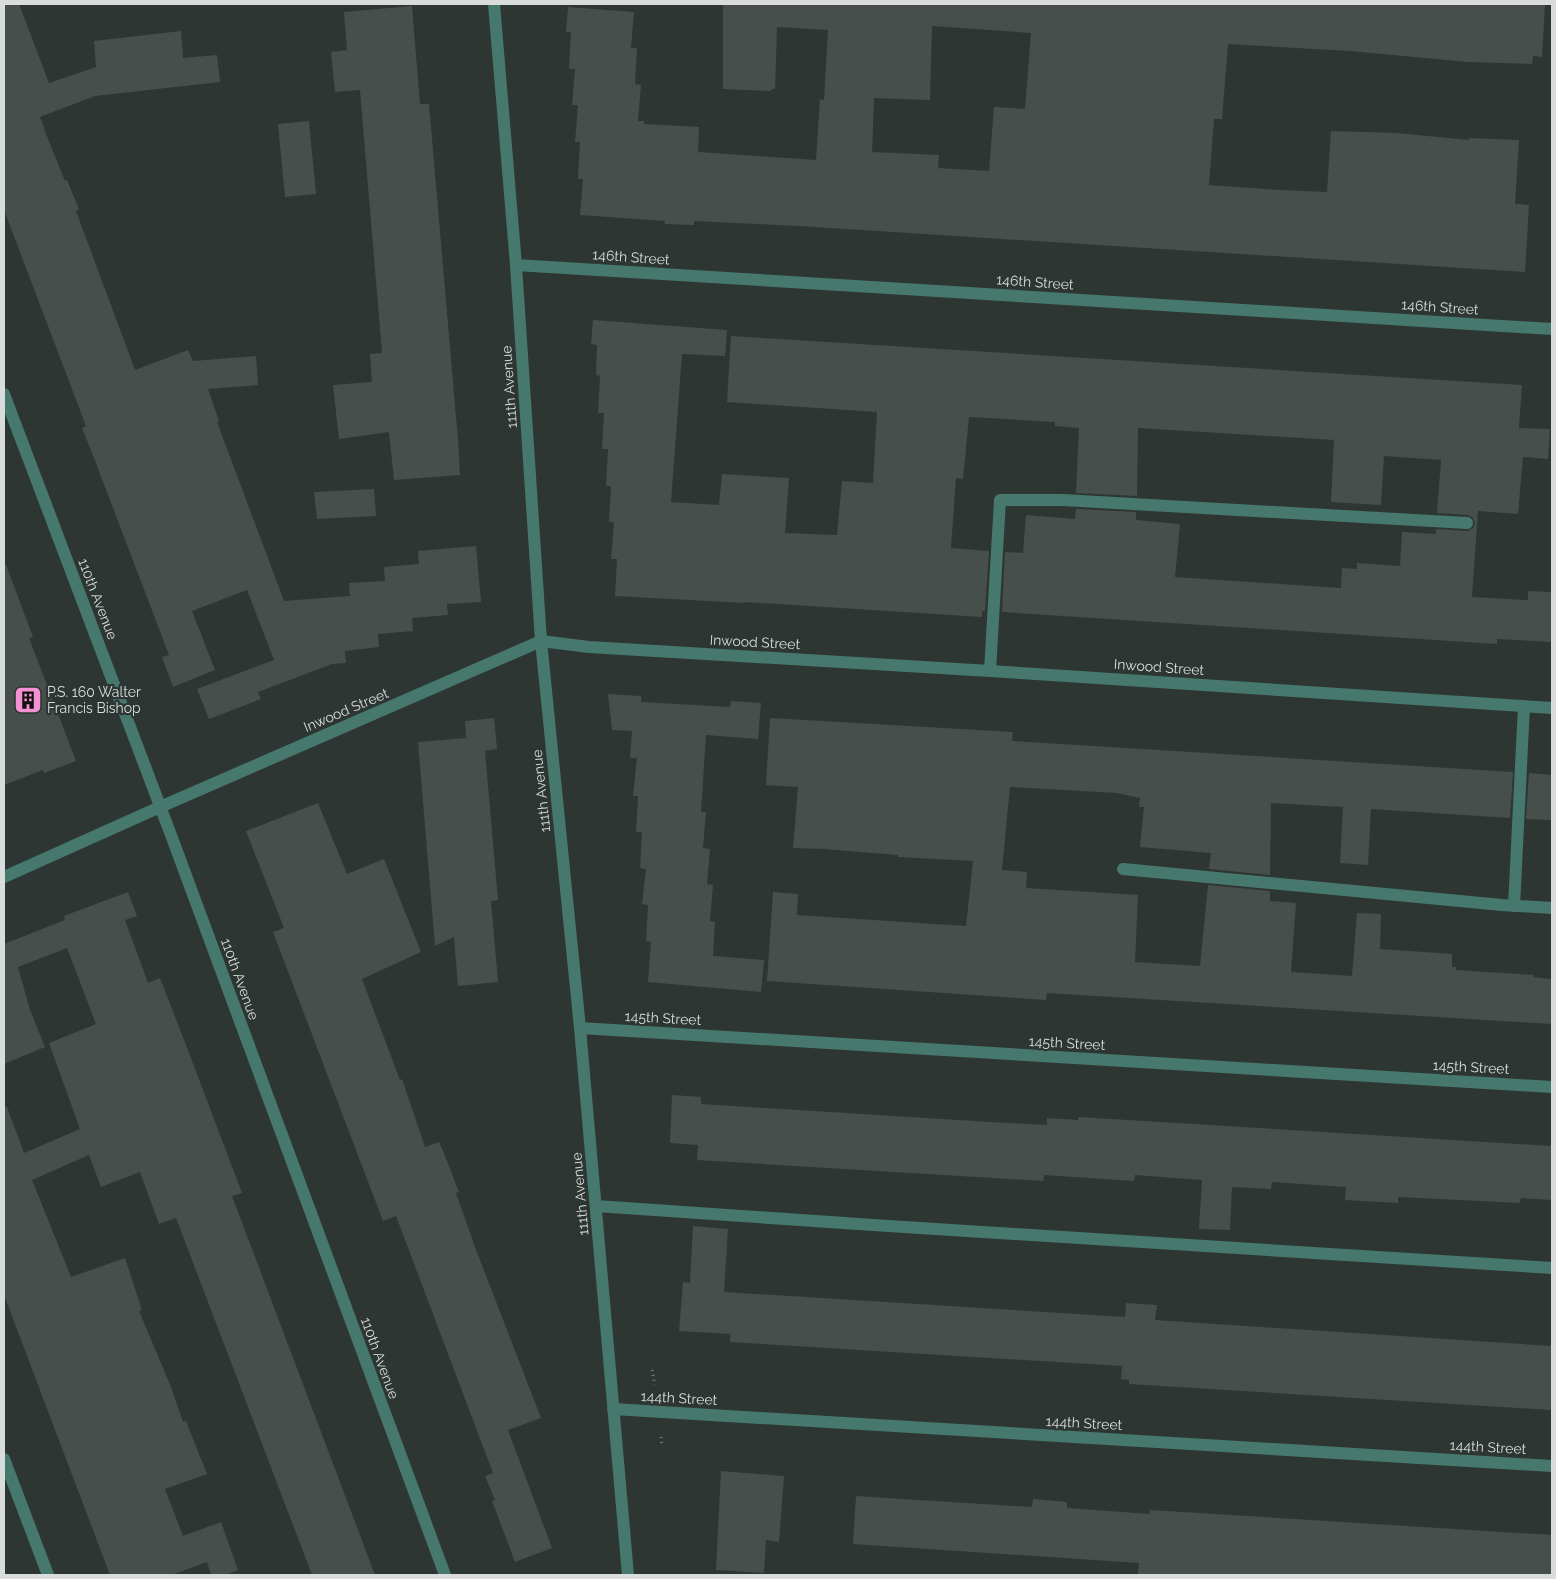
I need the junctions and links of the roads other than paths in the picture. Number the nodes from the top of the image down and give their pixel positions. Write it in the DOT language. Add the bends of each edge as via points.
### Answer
graph roads {
  1 [pos="494,4"];
  2 [pos="516,265"];
  3 [pos="1552,329"];
  4 [pos="4,394"];
  5 [pos="1467,523"];
  6 [pos="541,642"];
  7 [pos="990,671"];
  8 [pos="1524,706"];
  9 [pos="1552,708"];
  10 [pos="160,807"];
  11 [pos="1123,869"];
  12 [pos="4,877"];
  13 [pos="1514,906"];
  14 [pos="1552,908"];
  15 [pos="580,1028"];
  16 [pos="1552,1087"];
  17 [pos="596,1206"];
  18 [pos="1552,1268"];
  19 [pos="614,1410"];
  20 [pos="4,1459"];
  21 [pos="1552,1466"];
  22 [pos="48,1575"];
  23 [pos="445,1575"];
  24 [pos="628,1575"];
  1 -- 2 [label="street, 111th Avenue"];
  2 -- 3 [label="street, 146th Street"];
  2 -- 6 [label="street, 111th Avenue"];
  4 -- 10 [label="street, 110th Avenue"];
  5 -- 7 [label="street" via="1063,500 1000,500"];
  6 -- 7 [label="street, Inwood Street"];
  6 -- 10 [label="street, Inwood Street"];
  6 -- 15 [label="street, 111th Avenue"];
  7 -- 8 [label="street, Inwood Street"];
  8 -- 9 [label="street, Inwood Street"];
  8 -- 13 [label="street"];
  10 -- 12 [label="street, Inwood Street"];
  10 -- 23 [label="street, 110th Avenue"];
  11 -- 13 [label="street"];
  13 -- 14 [label="street"];
  15 -- 16 [label="street, 145th Street"];
  15 -- 17 [label="street, 111th Avenue"];
  17 -- 18 [label="street"];
  17 -- 19 [label="street, 111th Avenue"];
  19 -- 21 [label="street, 144th Street"];
  19 -- 24 [label="street, 111th Avenue"];
  20 -- 22 [label="street"];
}
